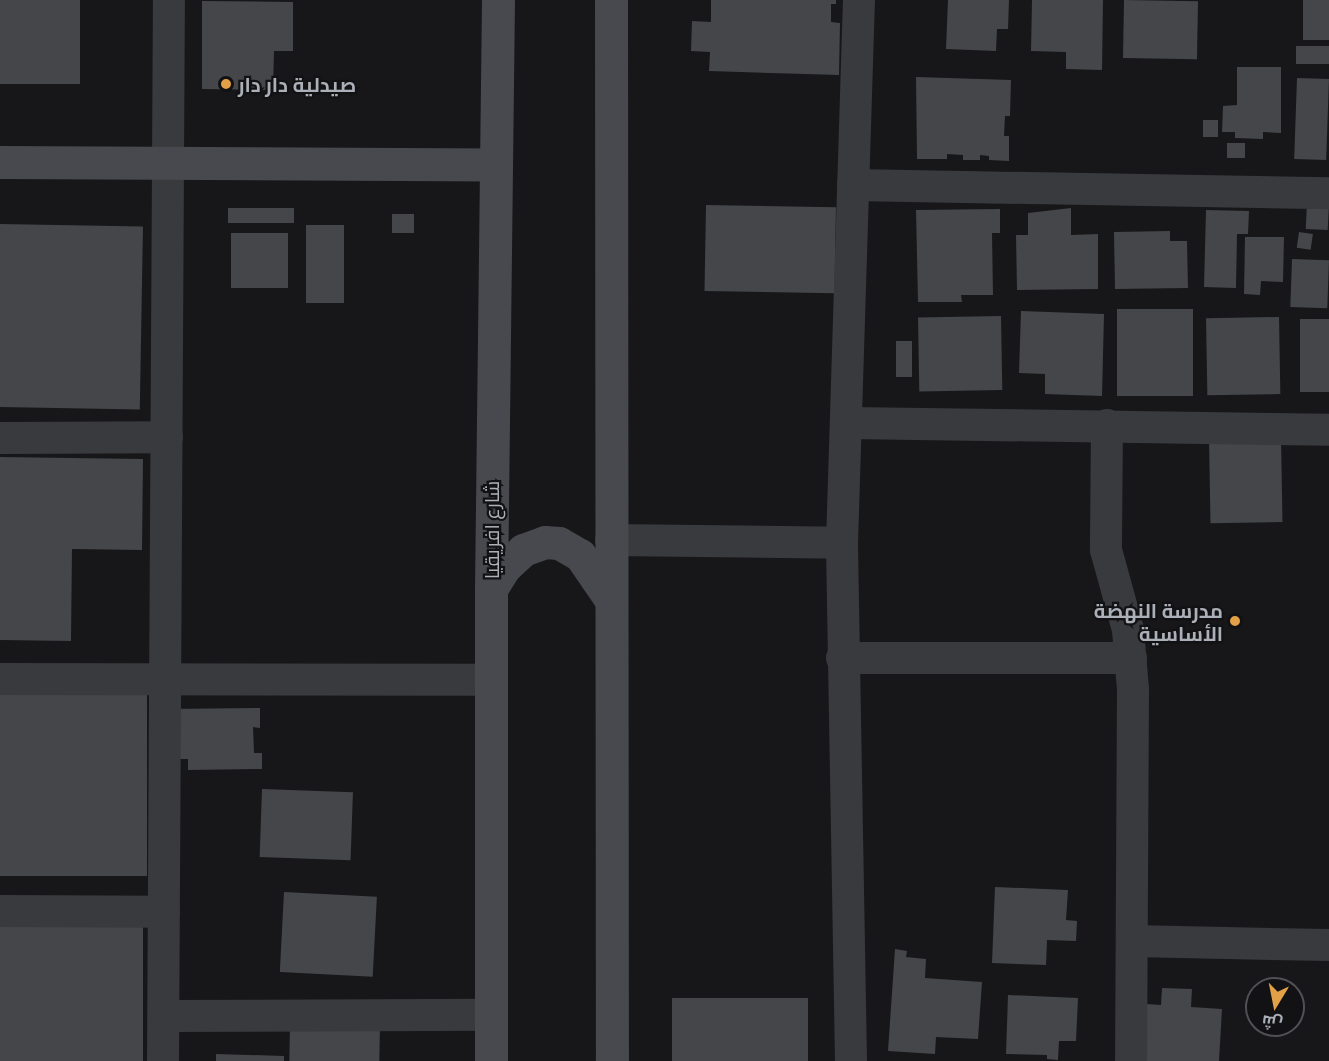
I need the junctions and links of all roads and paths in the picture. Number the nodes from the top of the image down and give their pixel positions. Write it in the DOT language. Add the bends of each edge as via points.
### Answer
graph roads {
  1 [pos="169,0"];
  2 [pos="498,0"];
  3 [pos="611,0"];
  4 [pos="859,0"];
  5 [pos="0,162"];
  6 [pos="169,163"];
  7 [pos="494,165"];
  8 [pos="853,185"];
  9 [pos="1329,193"];
  10 [pos="848,423"];
  11 [pos="1107,425"];
  12 [pos="1329,429"];
  13 [pos="167,437"];
  14 [pos="0,438"];
  15 [pos="611,540"];
  16 [pos="842,543"];
  17 [pos="491,589"];
  18 [pos="611,600"];
  19 [pos="842,658"];
  20 [pos="1131,658"];
  21 [pos="0,679"];
  22 [pos="490,680"];
  23 [pos="166,681"];
  24 [pos="0,911"];
  25 [pos="164,912"];
  26 [pos="1132,941"];
  27 [pos="1329,945"];
  28 [pos="491,1015"];
  29 [pos="164,1016"];
  30 [pos="163,1061"];
  31 [pos="491,1061"];
  32 [pos="612,1061"];
  33 [pos="851,1061"];
  34 [pos="1131,1061"];
  1 -- 6 [label="street"];
  2 -- 7 [label="street, شارع افريقيا"];
  3 -- 15 [label="street"];
  4 -- 8 [label="street"];
  5 -- 6 [label="street"];
  6 -- 7 [label="street"];
  6 -- 13 [label="street"];
  7 -- 17 [label="street, شارع افريقيا"];
  8 -- 9 [label="street"];
  8 -- 10 [label="street"];
  10 -- 11 [label="street"];
  10 -- 16 [label="street"];
  11 -- 12 [label="street"];
  11 -- 20 [label="street" via="1106,550 1128,630"];
  13 -- 14 [label="street"];
  13 -- 23 [label="street"];
  15 -- 16 [label="street"];
  15 -- 18 [label="street"];
  16 -- 19 [label="street"];
  17 -- 18 [label="street" via="505,567 523,550 545,542 559,543 580,555"];
  17 -- 22 [label="street, شارع افريقيا"];
  18 -- 32 [label="street"];
  19 -- 20 [label="street"];
  19 -- 33 [label="street"];
  20 -- 26 [label="street"];
  21 -- 23 [label="street"];
  22 -- 23 [label="street"];
  22 -- 28 [label="street, شارع افريقيا"];
  23 -- 25 [label="street"];
  24 -- 25 [label="street"];
  25 -- 29 [label="street"];
  26 -- 27 [label="street"];
  26 -- 34 [label="street"];
  28 -- 29 [label="street"];
  28 -- 31 [label="street, شارع افريقيا"];
  29 -- 30 [label="street"];
}
